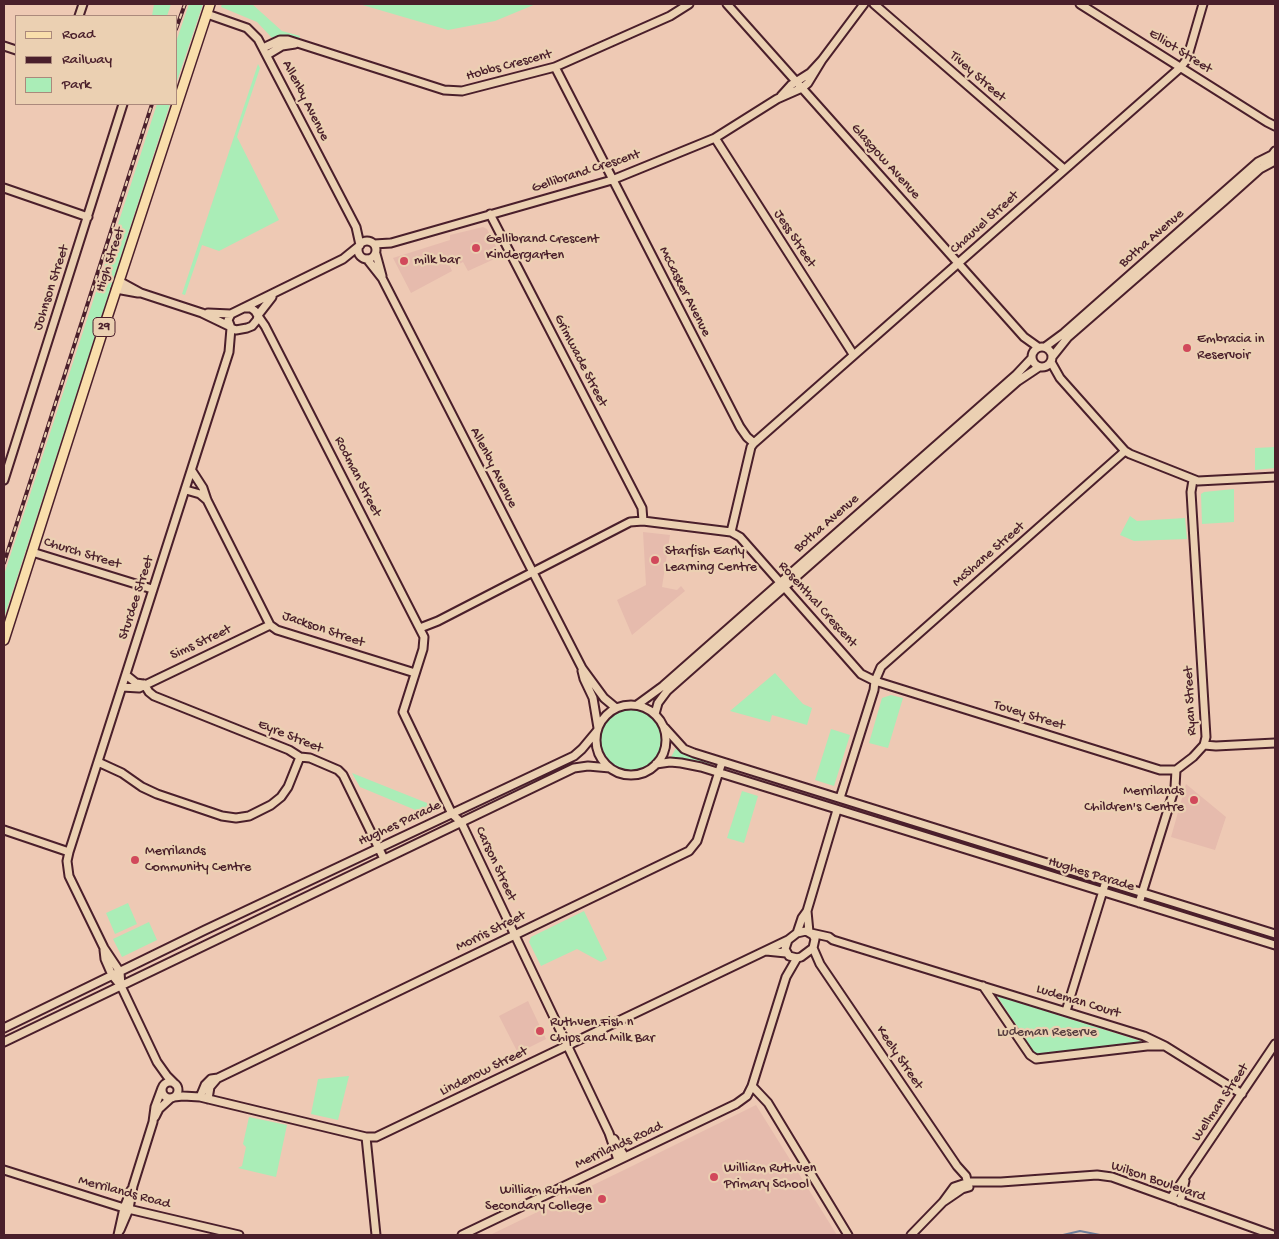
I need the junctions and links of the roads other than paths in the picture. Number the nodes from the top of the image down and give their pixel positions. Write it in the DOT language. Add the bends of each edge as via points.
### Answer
graph roads {
  1 [pos="210,4"];
  2 [pos="689,4"];
  3 [pos="727,4"];
  4 [pos="864,4"];
  5 [pos="874,4"];
  6 [pos="1080,4"];
  7 [pos="1203,4"];
  8 [pos="207,14"];
  9 [pos="298,44"];
  10 [pos="263,48"];
  11 [pos="267,55"];
  12 [pos="822,60"];
  13 [pos="555,67"];
  14 [pos="1181,67"];
  15 [pos="796,81"];
  16 [pos="802,88"];
  17 [pos="777,99"];
  18 [pos="178,102"];
  19 [pos="124,105"];
  20 [pos="177,105"];
  21 [pos="1267,122"];
  22 [pos="1275,126"];
  23 [pos="1275,130"];
  24 [pos="715,138"];
  25 [pos="1275,151"];
  26 [pos="1275,161"];
  27 [pos="1064,169"];
  28 [pos="612,180"];
  29 [pos="4,188"];
  30 [pos="1222,198"];
  31 [pos="490,214"];
  32 [pos="88,217"];
  33 [pos="356,227"];
  34 [pos="371,242"];
  35 [pos="391,243"];
  36 [pos="359,246"];
  37 [pos="376,253"];
  38 [pos="363,257"];
  39 [pos="343,259"];
  40 [pos="958,263"];
  41 [pos="382,278"];
  42 [pos="118,285"];
  43 [pos="276,293"];
  44 [pos="1111,296"];
  45 [pos="243,308"];
  46 [pos="202,313"];
  47 [pos="231,314"];
  48 [pos="258,316"];
  49 [pos="252,326"];
  50 [pos="230,327"];
  51 [pos="241,330"];
  52 [pos="1024,337"];
  53 [pos="271,338"];
  54 [pos="1042,347"];
  55 [pos="229,352"];
  56 [pos="853,354"];
  57 [pos="1032,356"];
  58 [pos="1052,359"];
  59 [pos="1041,367"];
  60 [pos="1060,378"];
  61 [pos="949,439"];
  62 [pos="754,442"];
  63 [pos="1125,451"];
  64 [pos="192,471"];
  65 [pos="1275,477"];
  66 [pos="4,480"];
  67 [pos="1193,480"];
  68 [pos="186,490"];
  69 [pos="207,500"];
  70 [pos="643,521"];
  71 [pos="731,532"];
  72 [pos="32,552"];
  73 [pos="532,572"];
  74 [pos="782,585"];
  75 [pos="152,589"];
  76 [pos="270,624"];
  77 [pos="421,630"];
  78 [pos="4,640"];
  79 [pos="711,648"];
  80 [pos="582,668"];
  81 [pos="416,673"];
  82 [pos="126,675"];
  83 [pos="875,681"];
  84 [pos="144,684"];
  85 [pos="122,687"];
  86 [pos="602,694"];
  87 [pos="593,698"];
  88 [pos="637,705"];
  89 [pos="616,708"];
  90 [pos="655,714"];
  91 [pos="664,728"];
  92 [pos="597,730"];
  93 [pos="1275,743"];
  94 [pos="1204,744"];
  95 [pos="300,757"];
  96 [pos="98,762"];
  97 [pos="722,762"];
  98 [pos="656,764"];
  99 [pos="610,768"];
  100 [pos="1176,770"];
  101 [pos="718,773"];
  102 [pos="840,798"];
  103 [pos="838,810"];
  104 [pos="452,814"];
  105 [pos="902,818"];
  106 [pos="461,822"];
  107 [pos="898,829"];
  108 [pos="4,830"];
  109 [pos="379,848"];
  110 [pos="69,852"];
  111 [pos="384,859"];
  112 [pos="1106,881"];
  113 [pos="1103,892"];
  114 [pos="1142,893"];
  115 [pos="1139,903"];
  116 [pos="806,911"];
  117 [pos="206,930"];
  118 [pos="810,932"];
  119 [pos="797,933"];
  120 [pos="1275,934"];
  121 [pos="515,935"];
  122 [pos="788,940"];
  123 [pos="833,940"];
  124 [pos="212,942"];
  125 [pos="1275,945"];
  126 [pos="814,946"];
  127 [pos="766,951"];
  128 [pos="787,953"];
  129 [pos="800,957"];
  130 [pos="820,964"];
  131 [pos="116,974"];
  132 [pos="786,977"];
  133 [pos="121,986"];
  134 [pos="983,986"];
  135 [pos="1066,1011"];
  136 [pos="4,1028"];
  137 [pos="4,1042"];
  138 [pos="1275,1044"];
  139 [pos="568,1046"];
  140 [pos="1165,1046"];
  141 [pos="157,1062"];
  142 [pos="175,1084"];
  143 [pos="752,1086"];
  144 [pos="162,1087"];
  145 [pos="1242,1094"];
  146 [pos="172,1098"];
  147 [pos="204,1098"];
  148 [pos="153,1122"];
  149 [pos="366,1137"];
  150 [pos="622,1159"];
  151 [pos="4,1170"];
  152 [pos="1187,1176"];
  153 [pos="967,1184"];
  154 [pos="1171,1198"];
  155 [pos="1180,1202"];
  156 [pos="126,1208"];
  157 [pos="119,1232"];
  158 [pos="239,1235"];
  159 [pos="376,1235"];
  160 [pos="466,1235"];
  161 [pos="848,1235"];
  162 [pos="911,1235"];
  163 [pos="1273,1235"];
  1 -- 8 [label="main road, High Street / 29"];
  2 -- 13 [label="street, Hobbs Crescent" via="670,16"];
  3 -- 15 [label="street, Glasgow Avenue"];
  4 -- 12 [label="street, Gellibrand Crescent"];
  5 -- 27 [label="street, Tivey Street"];
  6 -- 14 [label="street, Elliot Street"];
  7 -- 14 [label="street, Chauvel Street" via="1188,59"];
  8 -- 10 [label="street, Allenby Avenue" via="247,28"];
  8 -- 18 [label="main road, High Street / 29"];
  9 -- 10 [label="street, Hobbs Crescent" via="280,40"];
  9 -- 11 [label="street" via="282,46"];
  9 -- 13 [label="street, Hobbs Crescent" via="444,90 462,91"];
  10 -- 11 [label="street, Allenby Avenue"];
  11 -- 33 [label="street, Allenby Avenue"];
  12 -- 15 [label="street, Gellibrand Crescent" via="810,73"];
  12 -- 16 [label="street, Gellibrand Crescent"];
  13 -- 28 [label="street, McCasker Avenue"];
  14 -- 21 [label="street, Elliot Street"];
  14 -- 27 [label="street, Chauvel Street"];
  15 -- 16 [label="street, Glasgow Avenue"];
  15 -- 17 [label="street, Gellibrand Crescent"];
  16 -- 17 [label="street, Gellibrand Crescent"];
  16 -- 40 [label="street, Glasgow Avenue"];
  17 -- 24 [label="street, Gellibrand Crescent"];
  19 -- 32 [label="street, Johnson Street"];
  20 -- 42 [label="main road, High Street / 29"];
  21 -- 22 [label="street, Elliot Street"];
  21 -- 23 [label="street, Elliot Street"];
  24 -- 28 [label="street, Gellibrand Crescent"];
  24 -- 56 [label="street, Jess Street"];
  25 -- 30 [label="street, Botha Avenue" via="1258,162"];
  26 -- 30 [label="street, Botha Avenue"];
  27 -- 40 [label="street, Chauvel Street"];
  28 -- 31 [label="street, Gellibrand Crescent"];
  28 -- 62 [label="street, McCasker Avenue" via="740,428"];
  29 -- 32 [label="street"];
  30 -- 44 [label="street, Botha Avenue"];
  31 -- 35 [label="street, Gellibrand Crescent"];
  31 -- 70 [label="street, Grimwade Street" via="642,508"];
  32 -- 66 [label="street, Johnson Street"];
  33 -- 34 [label="street, Allenby Avenue"];
  33 -- 36 [label="street, Allenby Avenue"];
  34 -- 35 [label="street, Gellibrand Crescent"];
  34 -- 36 [label="street"];
  34 -- 37 [label="street" via="377,248"];
  35 -- 37 [label="street, Gellibrand Crescent"];
  36 -- 38 [label="street" via="358,251"];
  36 -- 39 [label="street"];
  37 -- 38 [label="street" via="372,258"];
  37 -- 41 [label="street, Allenby Avenue"];
  38 -- 39 [label="street"];
  38 -- 41 [label="street, Allenby Avenue"];
  39 -- 43 [label="street"];
  40 -- 52 [label="street, Glasgow Avenue"];
  40 -- 56 [label="street, Chauvel Street"];
  41 -- 73 [label="street, Allenby Avenue"];
  42 -- 46 [label="street"];
  42 -- 72 [label="main road, High Street / 29"];
  43 -- 45 [label="street"];
  43 -- 48 [label="street"];
  44 -- 54 [label="street, Botha Avenue"];
  44 -- 58 [label="street, Botha Avenue" via="1068,338"];
  45 -- 47 [label="street"];
  45 -- 48 [label="street" via="251,308"];
  46 -- 47 [label="street"];
  46 -- 50 [label="street"];
  47 -- 50 [label="street" via="228,320"];
  48 -- 49 [label="street"];
  48 -- 53 [label="street, Rodman Street"];
  49 -- 51 [label="street"];
  49 -- 53 [label="street"];
  50 -- 51 [label="street"];
  50 -- 55 [label="street, Sturdee Street"];
  51 -- 55 [label="street, Sturdee Street"];
  52 -- 54 [label="street, Glasgow Avenue"];
  52 -- 57 [label="street, Glasgow Avenue"];
  53 -- 77 [label="street, Rodman Street"];
  54 -- 57 [label="street"];
  54 -- 58 [label="street" via="1050,351"];
  55 -- 64 [label="street, Sturdee Street"];
  56 -- 62 [label="street, Chauvel Street"];
  57 -- 59 [label="street" via="1034,364"];
  57 -- 61 [label="street, Botha Avenue"];
  58 -- 59 [label="street"];
  58 -- 60 [label="street"];
  59 -- 60 [label="street"];
  59 -- 61 [label="street, Botha Avenue"];
  60 -- 63 [label="street"];
  61 -- 74 [label="street, Botha Avenue"];
  62 -- 71 [label="street"];
  63 -- 67 [label="street"];
  63 -- 83 [label="street, McShane Street" via="881,667"];
  64 -- 68 [label="street, Sturdee Street"];
  64 -- 69 [label="street, Jackson Street"];
  65 -- 67 [label="street"];
  67 -- 94 [label="street, Ryan Street"];
  68 -- 69 [label="street"];
  68 -- 75 [label="street, Sturdee Street"];
  69 -- 76 [label="street, Jackson Street"];
  70 -- 71 [label="street"];
  70 -- 73 [label="street" via="630,522"];
  71 -- 74 [label="street, Rosenthal Crescent" via="740,537"];
  72 -- 75 [label="street, Church Street"];
  72 -- 78 [label="main road, High Street / 29"];
  73 -- 77 [label="street"];
  73 -- 80 [label="street, Allenby Avenue"];
  74 -- 79 [label="street, Botha Avenue"];
  74 -- 83 [label="street, Rosenthal Crescent" via="861,674"];
  75 -- 82 [label="street, Sturdee Street"];
  76 -- 81 [label="street, Jackson Street" via="277,630"];
  76 -- 84 [label="street, Sims Street"];
  77 -- 81 [label="street" via="424,645"];
  79 -- 88 [label="street, Botha Avenue"];
  79 -- 90 [label="street, Botha Avenue" via="667,691"];
  80 -- 86 [label="street, Allenby Avenue"];
  80 -- 87 [label="street, Allenby Avenue"];
  81 -- 104 [label="street" via="403,712"];
  82 -- 84 [label="street" via="136,684"];
  82 -- 85 [label="street, Sturdee Street"];
  83 -- 100 [label="street, Tovey Street" via="1160,770"];
  83 -- 102 [label="street"];
  84 -- 85 [label="street, Sims Street" via="134,689"];
  84 -- 95 [label="street, Eyre Street" via="154,696"];
  85 -- 96 [label="street, Sturdee Street"];
  86 -- 87 [label="street"];
  86 -- 89 [label="street, Allenby Avenue"];
  87 -- 92 [label="street, Allenby Avenue"];
  88 -- 89 [label="street"];
  88 -- 90 [label="street"];
  89 -- 92 [label="street" via="608,713"];
  90 -- 91 [label="street"];
  91 -- 97 [label="street, Hughes Parade" via="684,749"];
  91 -- 98 [label="street" via="666,748"];
  92 -- 99 [label="street" via="598,751"];
  92 -- 104 [label="street, Hughes Parade" via="574,756"];
  93 -- 94 [label="street"];
  94 -- 100 [label="street, Ryan Street"];
  95 -- 96 [label="street" via="281,798 249,816 236,818 157,794 122,772"];
  95 -- 109 [label="street, Eyre Street" via="310,758 340,772"];
  96 -- 110 [label="street, Sturdee Street"];
  97 -- 101 [label="street, Morris Street"];
  97 -- 102 [label="street, Hughes Parade"];
  98 -- 99 [label="street" via="650,770 634,775"];
  98 -- 101 [label="street, Hughes Parade" via="681,763"];
  99 -- 106 [label="street, Hughes Parade" via="574,768"];
  100 -- 114 [label="street" via="1175,787"];
  101 -- 103 [label="street, Hughes Parade"];
  101 -- 121 [label="street, Morris Street" via="693,848"];
  102 -- 105 [label="street, Hughes Parade"];
  103 -- 107 [label="street, Hughes Parade"];
  103 -- 116 [label="street"];
  104 -- 106 [label="street"];
  104 -- 109 [label="street, Hughes Parade"];
  105 -- 107 [label="street"];
  105 -- 112 [label="street, Hughes Parade"];
  106 -- 111 [label="street, Hughes Parade"];
  106 -- 121 [label="street, Carson Street"];
  107 -- 113 [label="street, Hughes Parade"];
  108 -- 110 [label="street"];
  109 -- 111 [label="street, Eyre Street"];
  109 -- 117 [label="street, Hughes Parade"];
  110 -- 131 [label="street, Sturdee Street" via="69,876 104,948 106,959"];
  111 -- 124 [label="street, Hughes Parade"];
  112 -- 113 [label="street"];
  112 -- 114 [label="street, Hughes Parade"];
  113 -- 115 [label="street, Hughes Parade"];
  113 -- 135 [label="street"];
  114 -- 115 [label="street"];
  114 -- 120 [label="street, Hughes Parade"];
  115 -- 125 [label="street, Hughes Parade"];
  116 -- 118 [label="street"];
  116 -- 119 [label="street"];
  117 -- 124 [label="street"];
  117 -- 131 [label="street, Hughes Parade"];
  118 -- 119 [label="street"];
  118 -- 123 [label="street, Ludeman Court"];
  118 -- 126 [label="street" via="815,939"];
  119 -- 122 [label="street"];
  121 -- 139 [label="street, Carson Street"];
  121 -- 147 [label="street, Morris Street" via="218,1078"];
  122 -- 127 [label="street, Lindenow Street"];
  122 -- 128 [label="street" via="785,946"];
  123 -- 126 [label="street, Ludeman Court" via="822,940"];
  123 -- 134 [label="street, Ludeman Court"];
  124 -- 133 [label="street, Hughes Parade"];
  126 -- 129 [label="street"];
  126 -- 130 [label="street, Keely Street"];
  127 -- 128 [label="street"];
  127 -- 139 [label="street, Lindenow Street"];
  128 -- 129 [label="street"];
  128 -- 132 [label="street"];
  129 -- 130 [label="street"];
  129 -- 132 [label="street"];
  130 -- 153 [label="street, Keely Street" via="966,1176"];
  131 -- 133 [label="street"];
  131 -- 136 [label="street, Hughes Parade"];
  132 -- 143 [label="street"];
  133 -- 137 [label="street, Hughes Parade"];
  133 -- 141 [label="street"];
  134 -- 135 [label="street, Ludeman Court"];
  134 -- 140 [label="street" via="1030,1055 1036,1059"];
  135 -- 140 [label="street, Ludeman Court"];
  138 -- 145 [label="street, Wellman Street"];
  139 -- 149 [label="street, Lindenow Street" via="381,1135"];
  139 -- 150 [label="street, Carson Street"];
  140 -- 145 [label="street, Ludeman Court"];
  141 -- 142 [label="street"];
  141 -- 144 [label="street"];
  142 -- 144 [label="street" via="168,1082"];
  142 -- 146 [label="street" via="178,1091"];
  142 -- 147 [label="street, Lindenow Street"];
  143 -- 150 [label="street, Merrilands Road" via="747,1096 736,1104"];
  143 -- 161 [label="street" via="768,1103"];
  144 -- 146 [label="street" via="164,1096"];
  144 -- 148 [label="street"];
  145 -- 152 [label="street, Wellman Street"];
  146 -- 147 [label="street, Lindenow Street"];
  146 -- 148 [label="street" via="159,1110"];
  147 -- 149 [label="street, Lindenow Street"];
  148 -- 156 [label="street"];
  149 -- 159 [label="street"];
  150 -- 160 [label="street, Merrilands Road"];
  151 -- 156 [label="street, Merrilands Road"];
  152 -- 154 [label="street, Wellman Street"];
  152 -- 155 [label="street, Wellman Street"];
  153 -- 154 [label="street, Wilson Boulevard" via="985,1186 1097,1175 1112,1177"];
  153 -- 162 [label="street, Wilson Boulevard" via="943,1202"];
  154 -- 155 [label="street, Wilson Boulevard"];
  155 -- 163 [label="street, Wilson Boulevard"];
  156 -- 157 [label="street"];
  156 -- 158 [label="street, Merrilands Road"];
}
